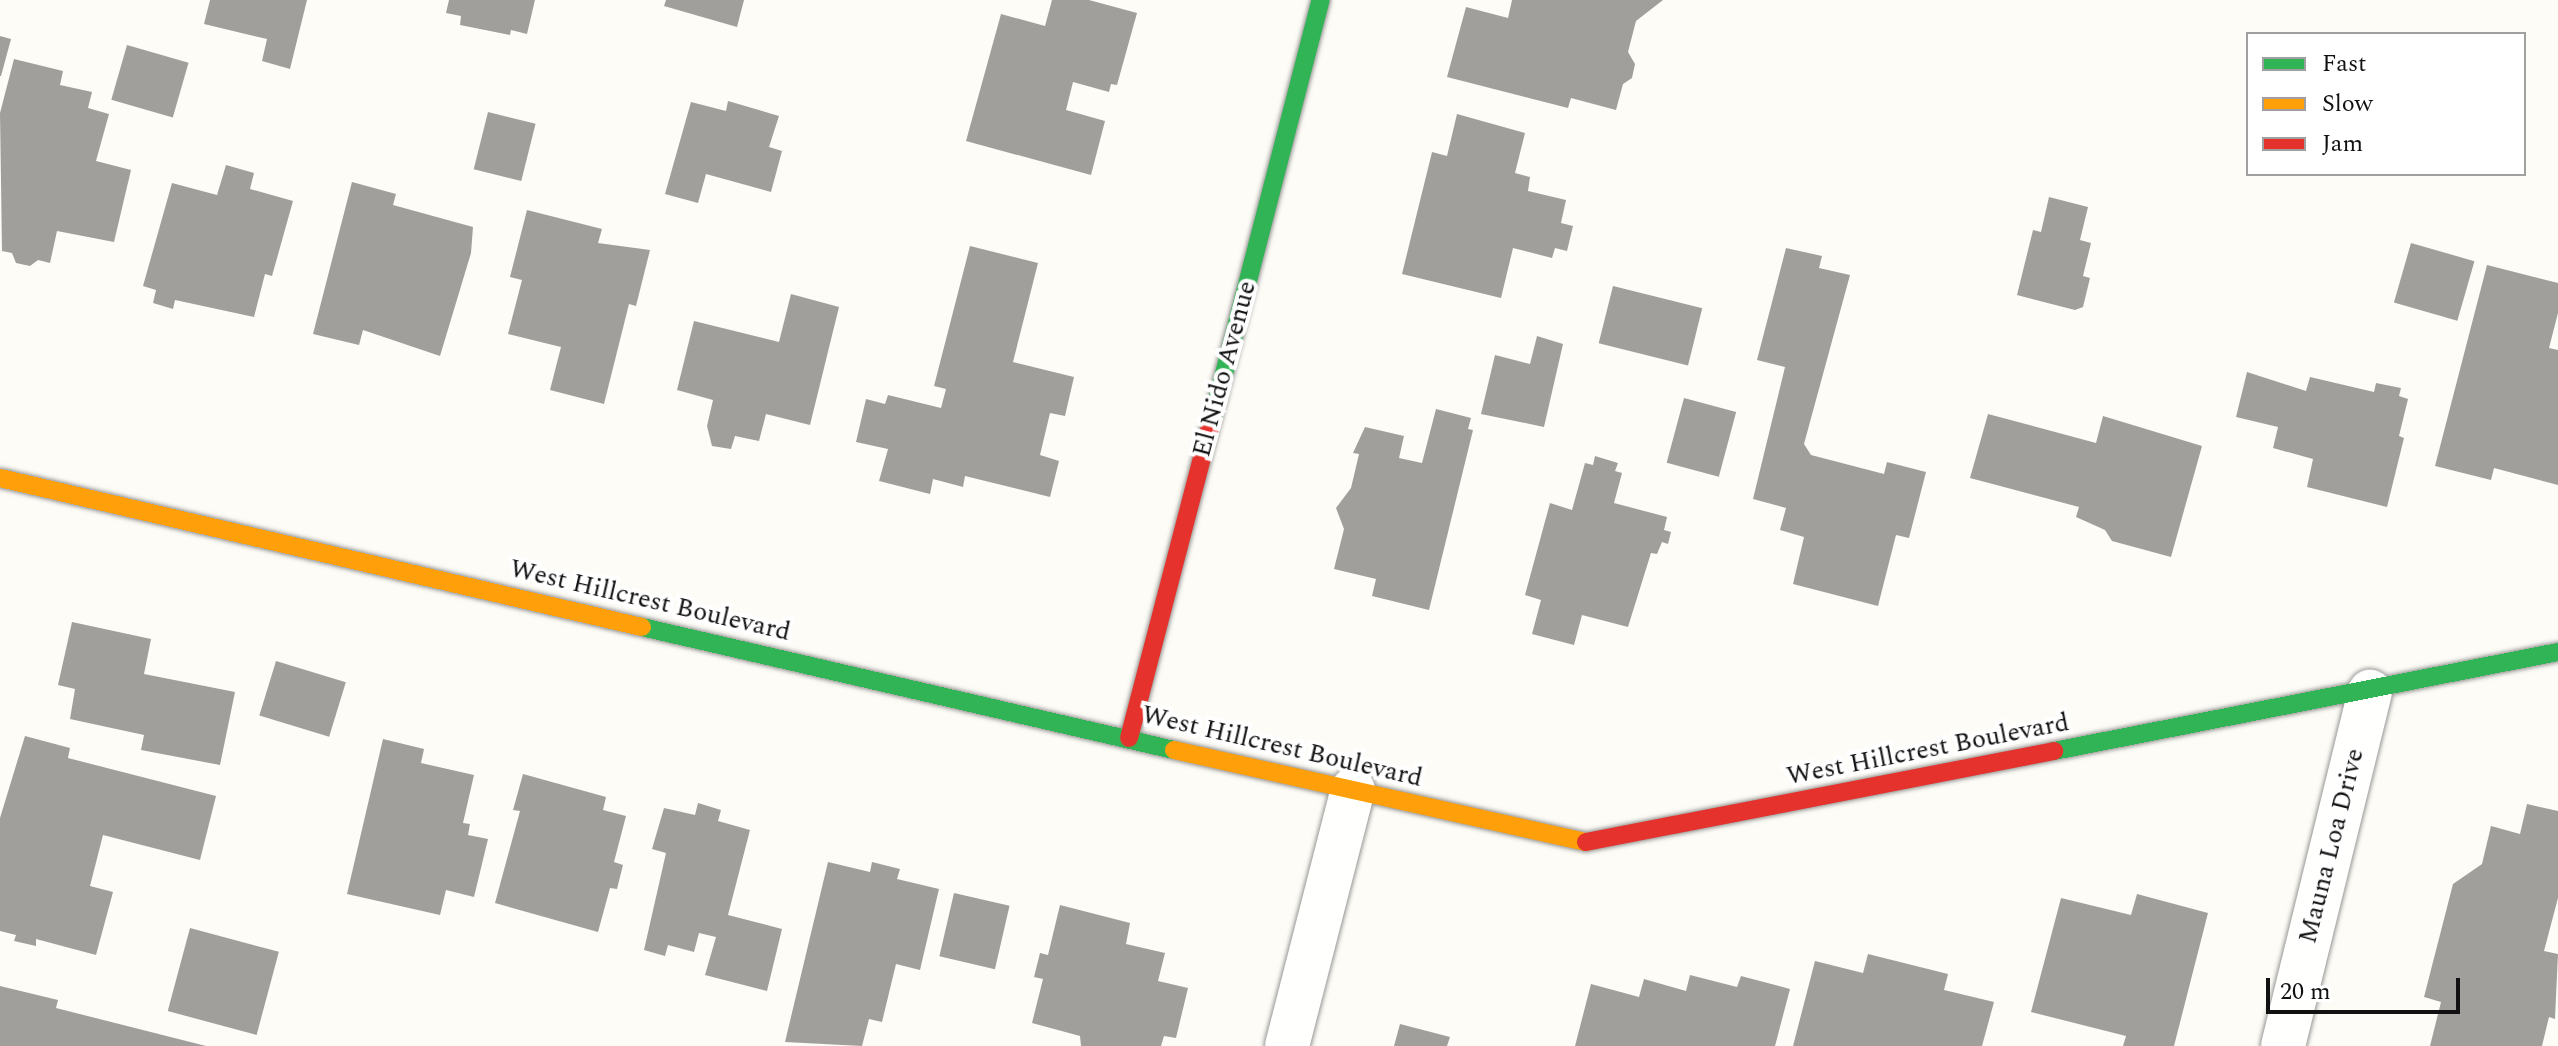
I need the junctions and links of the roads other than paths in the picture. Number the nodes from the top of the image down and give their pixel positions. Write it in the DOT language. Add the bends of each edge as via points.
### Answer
graph roads {
  1 [pos="1321,0"];
  2 [pos="0,478"];
  3 [pos="2558,652"];
  4 [pos="2370,692"];
  5 [pos="1129,738"];
  6 [pos="1353,789"];
  7 [pos="1287,1046"];
  8 [pos="2283,1046"];
  1 -- 5 [label="street, El Nido Avenue"];
  2 -- 5 [label="street, West Hillcrest Boulevard"];
  3 -- 4 [label="street, West Hillcrest Boulevard"];
  4 -- 6 [label="street, West Hillcrest Boulevard" via="1577,844"];
  4 -- 8 [label="street, Mauna Loa Drive"];
  5 -- 6 [label="street, West Hillcrest Boulevard"];
  6 -- 7 [label="street"];
}
